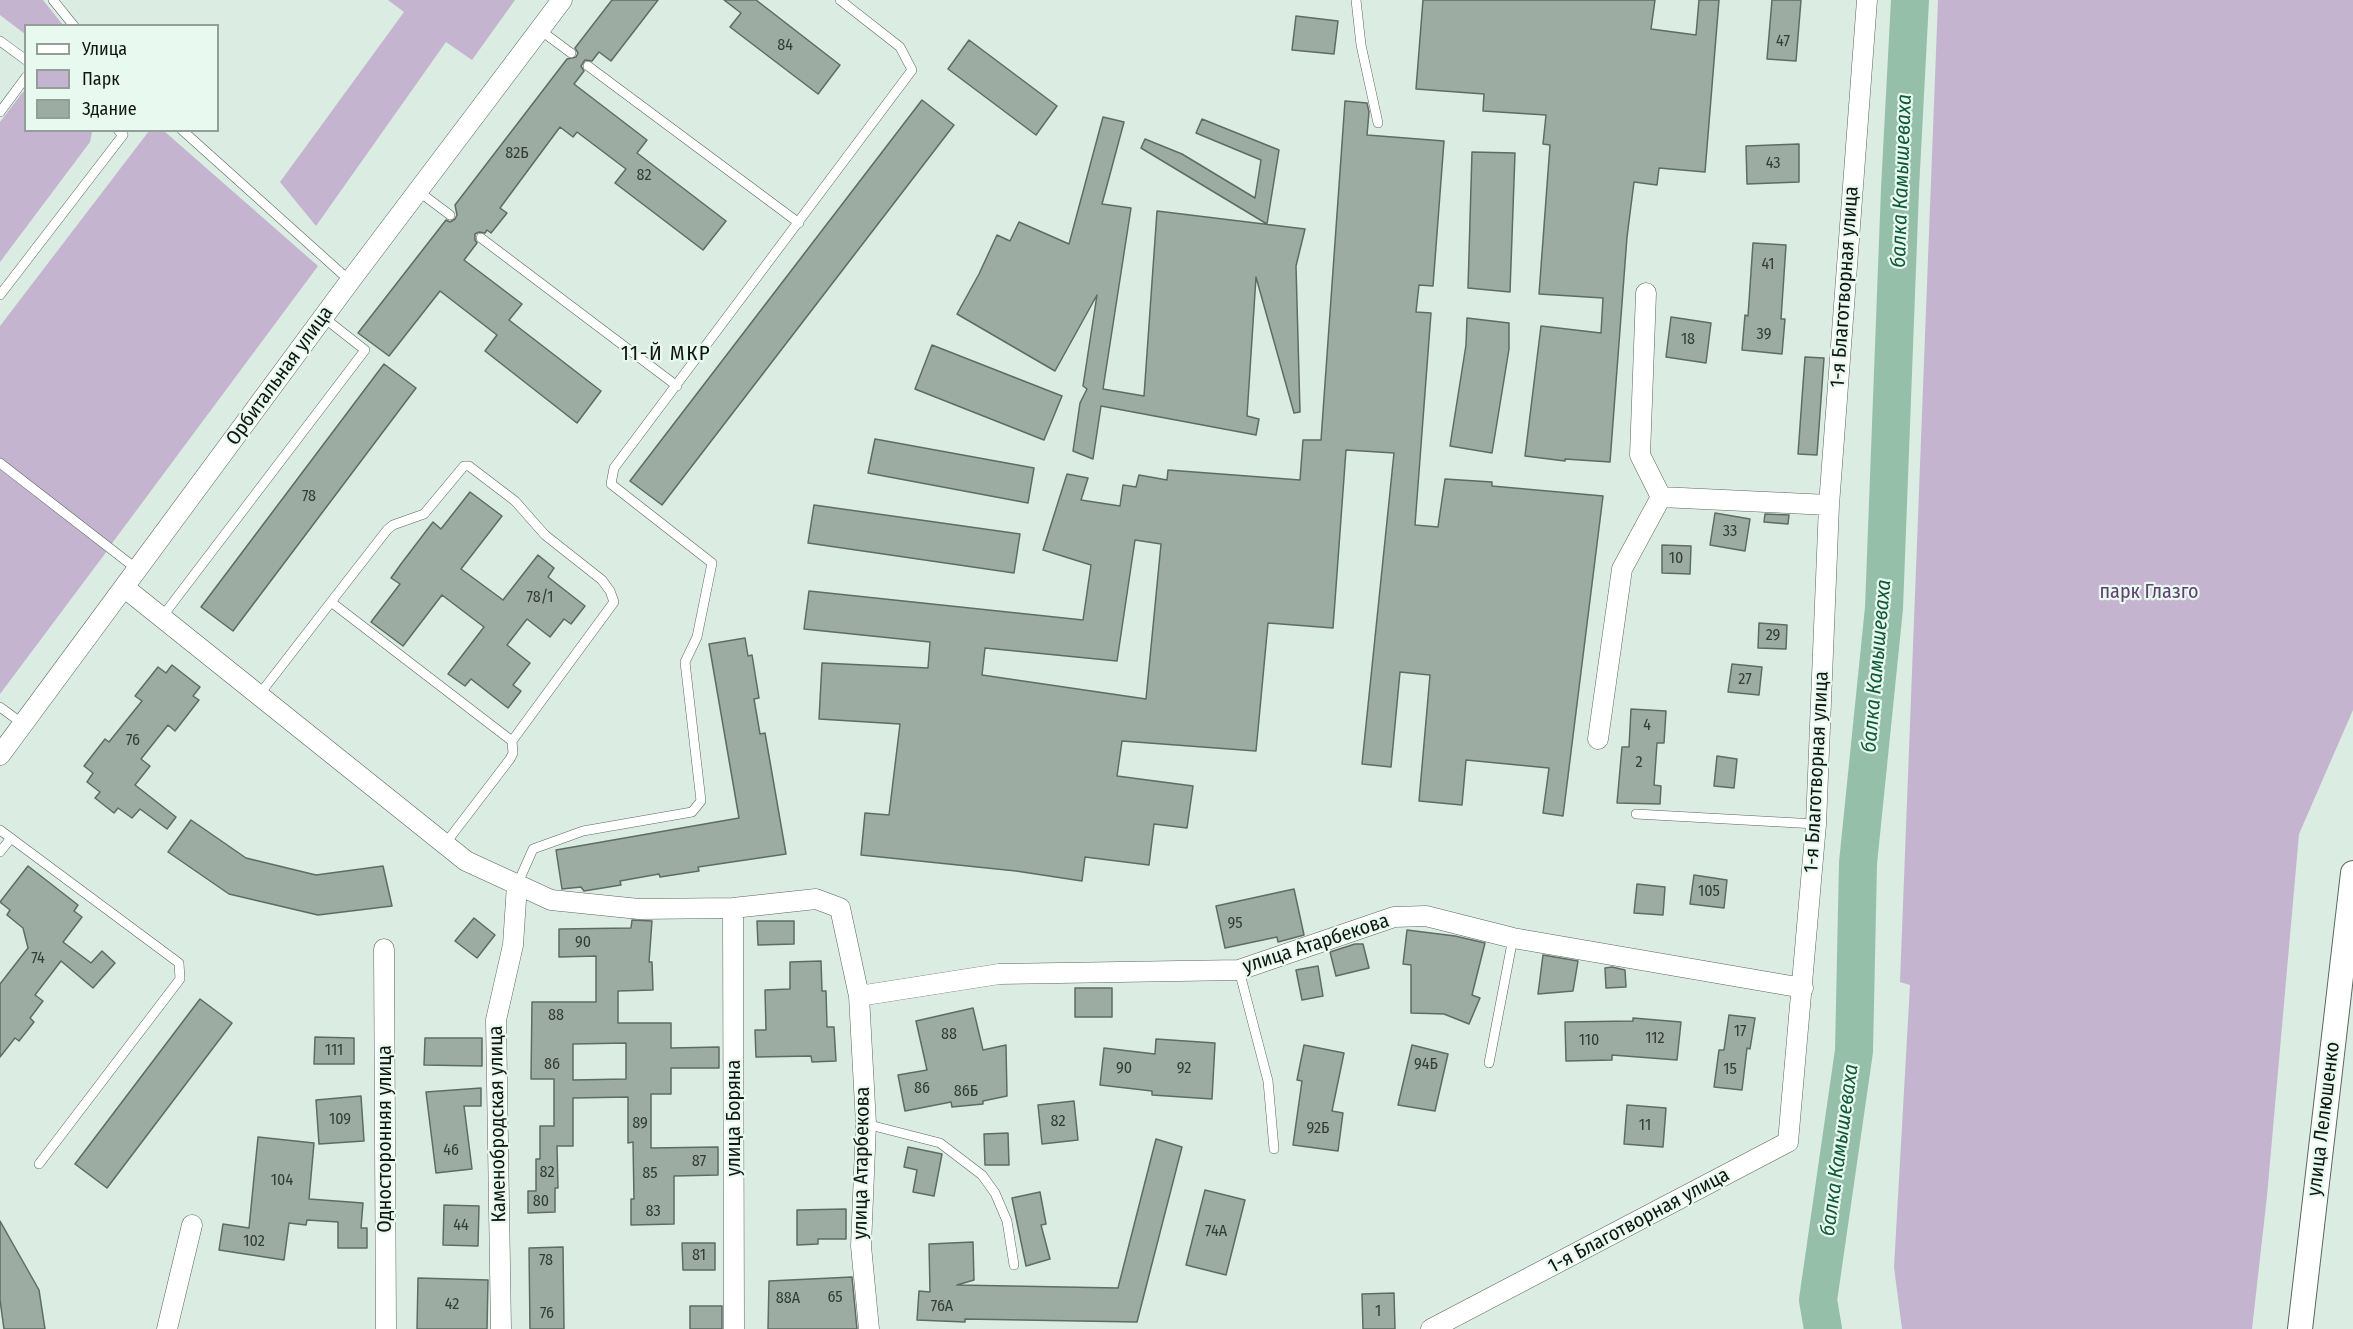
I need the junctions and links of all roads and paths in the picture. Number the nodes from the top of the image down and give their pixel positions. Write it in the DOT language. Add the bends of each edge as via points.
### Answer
graph roads {
  1 [pos="53,0"];
  2 [pos="67,0"];
  3 [pos="562,0"];
  4 [pos="840,0"];
  5 [pos="1356,0"];
  6 [pos="1867,0"];
  7 [pos="60,8"];
  8 [pos="72,24"];
  9 [pos="540,30"];
  10 [pos="0,41"];
  11 [pos="571,53"];
  12 [pos="24,59"];
  13 [pos="588,66"];
  14 [pos="24,80"];
  15 [pos="0,111"];
  16 [pos="1377,123"];
  17 [pos="123,132"];
  18 [pos="184,132"];
  19 [pos="418,191"];
  20 [pos="450,215"];
  21 [pos="799,223"];
  22 [pos="481,238"];
  23 [pos="350,281"];
  24 [pos="1646,293"];
  25 [pos="0,295"];
  26 [pos="324,317"];
  27 [pos="676,386"];
  28 [pos="0,463"];
  29 [pos="1661,497"];
  30 [pos="1829,505"];
  31 [pos="138,570"];
  32 [pos="125,588"];
  33 [pos="331,602"];
  34 [pos="162,617"];
  35 [pos="259,695"];
  36 [pos="0,707"];
  37 [pos="23,724"];
  38 [pos="1598,739"];
  39 [pos="512,741"];
  40 [pos="0,755"];
  41 [pos="1636,814"];
  42 [pos="1816,824"];
  43 [pos="0,830"];
  44 [pos="11,838"];
  45 [pos="445,844"];
  46 [pos="0,852"];
  47 [pos="2353,873"];
  48 [pos="517,885"];
  49 [pos="733,908"];
  50 [pos="1513,938"];
  51 [pos="384,949"];
  52 [pos="1239,970"];
  53 [pos="1803,988"];
  54 [pos="860,996"];
  55 [pos="1489,1063"];
  56 [pos="866,1124"];
  57 [pos="1274,1149"];
  58 [pos="39,1164"];
  59 [pos="192,1225"];
  60 [pos="1014,1265"];
  61 [pos="167,1329"];
  62 [pos="386,1329"];
  63 [pos="501,1329"];
  64 [pos="734,1329"];
  65 [pos="869,1329"];
  66 [pos="1431,1329"];
  67 [pos="2300,1329"];
  1 -- 7 [label="lane"];
  2 -- 7 [label="lane"];
  3 -- 9 [label="street, Орбитальная улица"];
  4 -- 21 [label="lane" via="900,47 912,70"];
  5 -- 16 [label="lane"];
  6 -- 30 [label="street, 1-я Благотворная улица"];
  7 -- 8 [label="lane"];
  9 -- 11 [label="lane"];
  9 -- 19 [label="street, Орбитальная улица"];
  10 -- 12 [label="lane"];
  13 -- 21 [label="lane"];
  14 -- 15 [label="lane"];
  17 -- 25 [label="lane"];
  18 -- 23 [label="lane"];
  19 -- 20 [label="lane"];
  19 -- 23 [label="street, Орбитальная улица"];
  21 -- 27 [label="lane"];
  22 -- 27 [label="lane"];
  23 -- 26 [label="street, Орбитальная улица"];
  24 -- 29 [label="street" via="1640,455"];
  26 -- 31 [label="street, Орбитальная улица"];
  26 -- 34 [label="lane" via="365,350"];
  27 -- 48 [label="lane" via="615,468 611,484 712,563 697,637 685,662 701,801 692,812 583,831 533,849"];
  28 -- 31 [label="lane"];
  29 -- 30 [label="street"];
  29 -- 38 [label="street" via="1622,569"];
  30 -- 42 [label="street, 1-я Благотворная улица"];
  31 -- 32 [label="street, Орбитальная улица"];
  32 -- 34 [label="street"];
  32 -- 37 [label="street, Орбитальная улица"];
  33 -- 35 [label="lane"];
  33 -- 39 [label="lane"];
  33 -- 39 [label="lane" via="387,530 424,514 464,466 515,501 546,535 602,580 614,602"];
  34 -- 35 [label="street"];
  35 -- 45 [label="street"];
  36 -- 37 [label="lane"];
  37 -- 40 [label="street, Орбитальная улица"];
  39 -- 45 [label="lane" via="510,759"];
  41 -- 42 [label="lane"];
  42 -- 53 [label="street, 1-я Благотворная улица"];
  43 -- 44 [label="lane"];
  44 -- 46 [label="lane"];
  44 -- 58 [label="lane" via="179,963 180,979"];
  45 -- 48 [label="street" via="466,861"];
  47 -- 67 [label="street, улица Лелюшенко"];
  48 -- 49 [label="street" via="551,900 639,909"];
  48 -- 63 [label="street, Каменобродская улица" via="513,945 496,1020"];
  49 -- 54 [label="street, улица Атарбекова" via="816,899 840,908"];
  49 -- 64 [label="street, улица Боряна"];
  50 -- 52 [label="street, улица Атарбекова" via="1426,916 1394,917"];
  50 -- 53 [label="street, улица Атарбекова"];
  50 -- 55 [label="lane"];
  51 -- 62 [label="street, Односторонняя улица"];
  52 -- 54 [label="street, улица Атарбекова" via="999,974"];
  52 -- 57 [label="lane" via="1268,1081"];
  53 -- 66 [label="street, 1-я Благотворная улица" via="1788,1142"];
  54 -- 56 [label="street, улица Атарбекова"];
  56 -- 60 [label="lane" via="940,1143 982,1175 1007,1221"];
  56 -- 65 [label="street, улица Атарбекова" via="861,1246"];
  59 -- 61 [label="street"];
}
